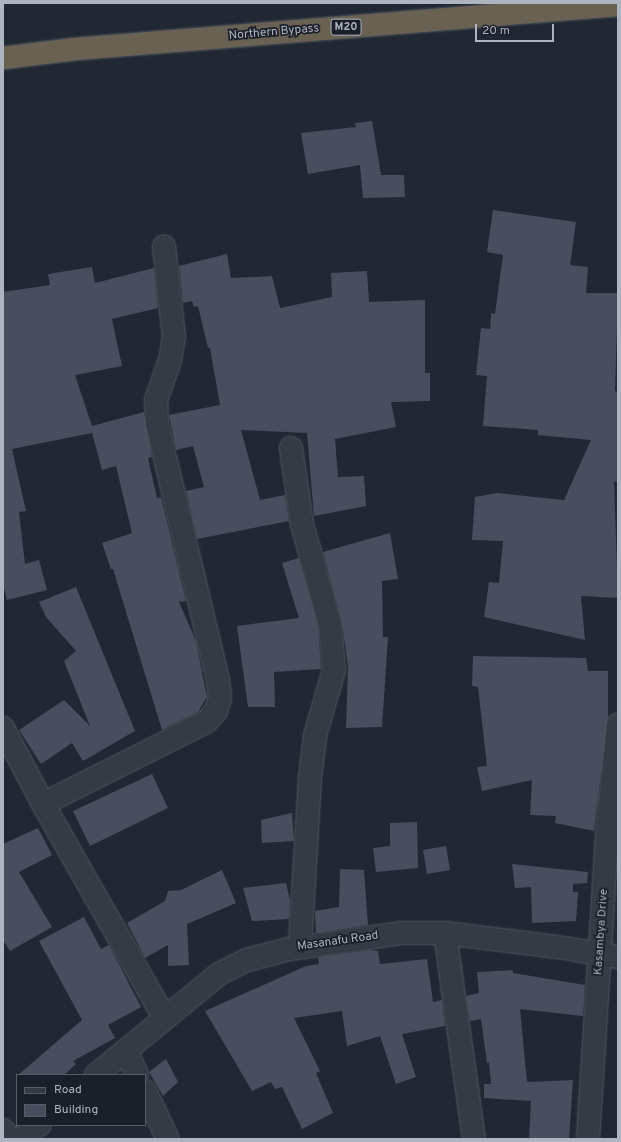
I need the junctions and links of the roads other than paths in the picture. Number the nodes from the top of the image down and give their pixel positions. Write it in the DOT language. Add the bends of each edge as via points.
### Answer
graph roads {
  1 [pos="618,5"];
  2 [pos="75,49"];
  3 [pos="3,58"];
  4 [pos="3,65"];
  5 [pos="164,246"];
  6 [pos="291,448"];
  7 [pos="618,724"];
  8 [pos="3,728"];
  9 [pos="43,804"];
  10 [pos="445,934"];
  11 [pos="300,947"];
  12 [pos="609,955"];
  13 [pos="164,1017"];
  14 [pos="126,1050"];
  15 [pos="97,1074"];
  16 [pos="137,1074"];
  17 [pos="146,1093"];
  18 [pos="38,1126"];
  19 [pos="3,1130"];
  20 [pos="11,1139"];
  21 [pos="20,1139"];
  22 [pos="168,1139"];
  23 [pos="474,1139"];
  24 [pos="588,1139"];
  1 -- 2 [label="highway, Northern Bypass / M20"];
  2 -- 3 [label="highway, Northern Bypass / M20"];
  2 -- 4 [label="highway"];
  5 -- 9 [label="street" via="174,337 170,360 157,396 157,424 218,680 220,698 216,711 206,722"];
  6 -- 11 [label="street" via="302,524 330,624 334,670 321,709 314,743"];
  7 -- 12 [label="street, Kasambya Drive"];
  8 -- 9 [label="street"];
  9 -- 13 [label="street"];
  10 -- 11 [label="street, Masanafu Road" via="401,933"];
  10 -- 12 [label="street, Masanafu Road"];
  10 -- 23 [label="street"];
  11 -- 13 [label="street, Masanafu Road" via="247,960 220,974"];
  12 -- 24 [label="street, Kasambya Drive"];
  13 -- 14 [label="street, Masanafu Road"];
  14 -- 15 [label="street, Masanafu Road"];
  14 -- 16 [label="street"];
  17 -- 22 [label="street"];
  18 -- 21 [label="street"];
  19 -- 20 [label="street"];
}
